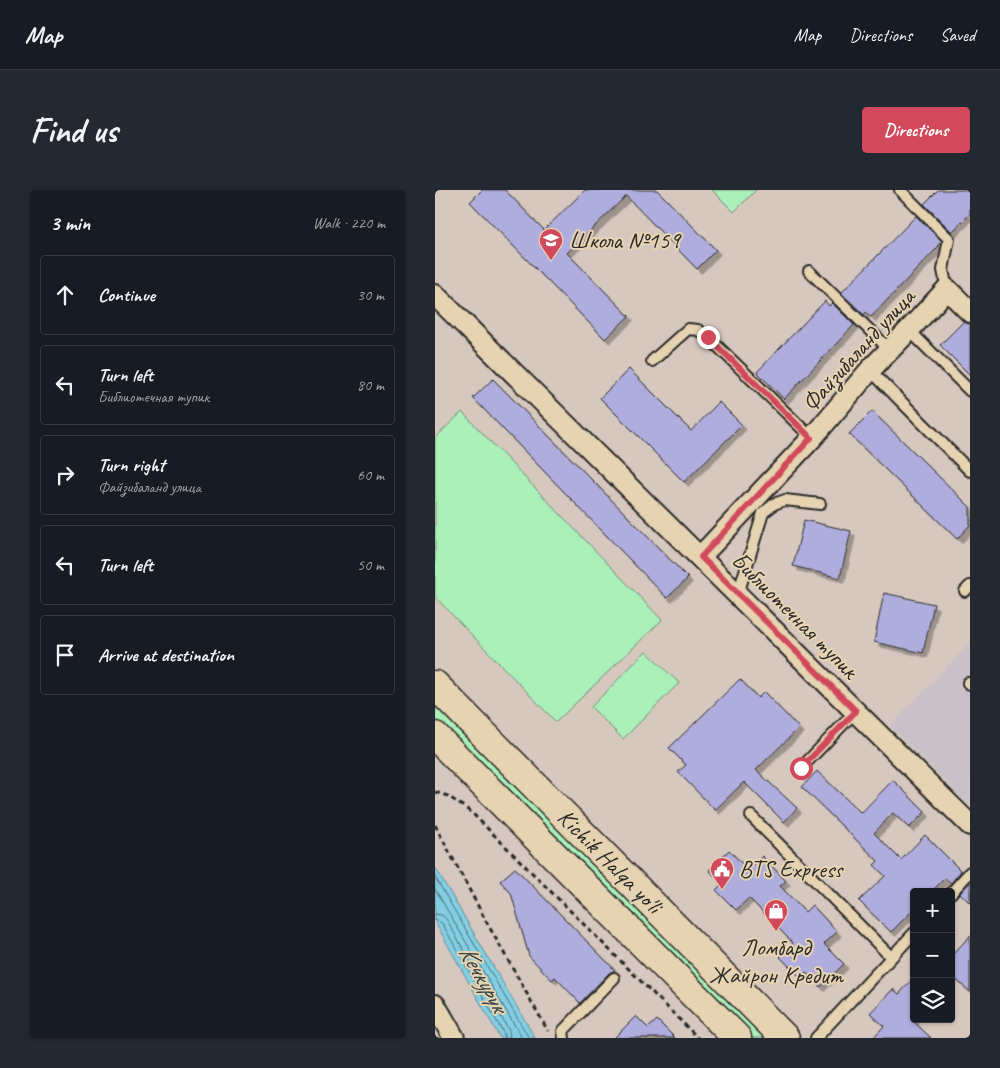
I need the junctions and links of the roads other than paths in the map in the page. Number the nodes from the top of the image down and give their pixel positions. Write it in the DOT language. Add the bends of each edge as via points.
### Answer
graph roads {
  1 [pos="900,190"];
  2 [pos="809,271"];
  3 [pos="947,289"];
  4 [pos="435,295"];
  5 [pos="970,312"];
  6 [pos="909,330"];
  7 [pos="890,350"];
  8 [pos="652,361"];
  9 [pos="870,370"];
  10 [pos="970,391"];
  11 [pos="811,438"];
  12 [pos="970,471"];
  13 [pos="820,504"];
  14 [pos="701,557"];
  15 [pos="738,594"];
  16 [pos="435,685"];
  17 [pos="856,711"];
  18 [pos="435,736"];
  19 [pos="801,768"];
  20 [pos="751,816"];
  21 [pos="970,824"];
  22 [pos="970,872"];
  23 [pos="955,888"];
  24 [pos="910,937"];
  25 [pos="891,957"];
  26 [pos="614,978"];
  27 [pos="435,1005"];
  28 [pos="455,1038"];
  29 [pos="563,1038"];
  30 [pos="737,1038"];
  31 [pos="785,1038"];
  32 [pos="815,1038"];
  1 -- 3 [label="lane" via="949,239 943,270"];
  2 -- 7 [label="lane"];
  3 -- 5 [label="street, Файзибаланд улица"];
  3 -- 6 [label="street, Файзибаланд улица"];
  4 -- 14 [label="street, Библиотечная тупик"];
  6 -- 7 [label="street, Файзибаланд улица"];
  6 -- 10 [label="lane"];
  7 -- 9 [label="street, Файзибаланд улица"];
  8 -- 11 [label="lane" via="688,329 698,330"];
  9 -- 11 [label="street, Файзибаланд улица"];
  9 -- 12 [label="lane"];
  11 -- 14 [label="street, Файзибаланд улица"];
  13 -- 15 [label="lane" via="785,500 763,513"];
  14 -- 15 [label="street, Библиотечная тупик"];
  15 -- 17 [label="street, Библиотечная тупик"];
  16 -- 31 [label="highway, Kichik Halqa yo'li"];
  17 -- 19 [label="lane"];
  17 -- 21 [label="street, Библиотечная тупик"];
  18 -- 30 [label="highway, Kichik Halqa yo'li"];
  20 -- 25 [label="lane"];
  22 -- 23 [label="lane"];
  24 -- 25 [label="lane"];
  25 -- 32 [label="lane"];
  26 -- 29 [label="lane" via="563,1031"];
  27 -- 28 [label="street"];
}
